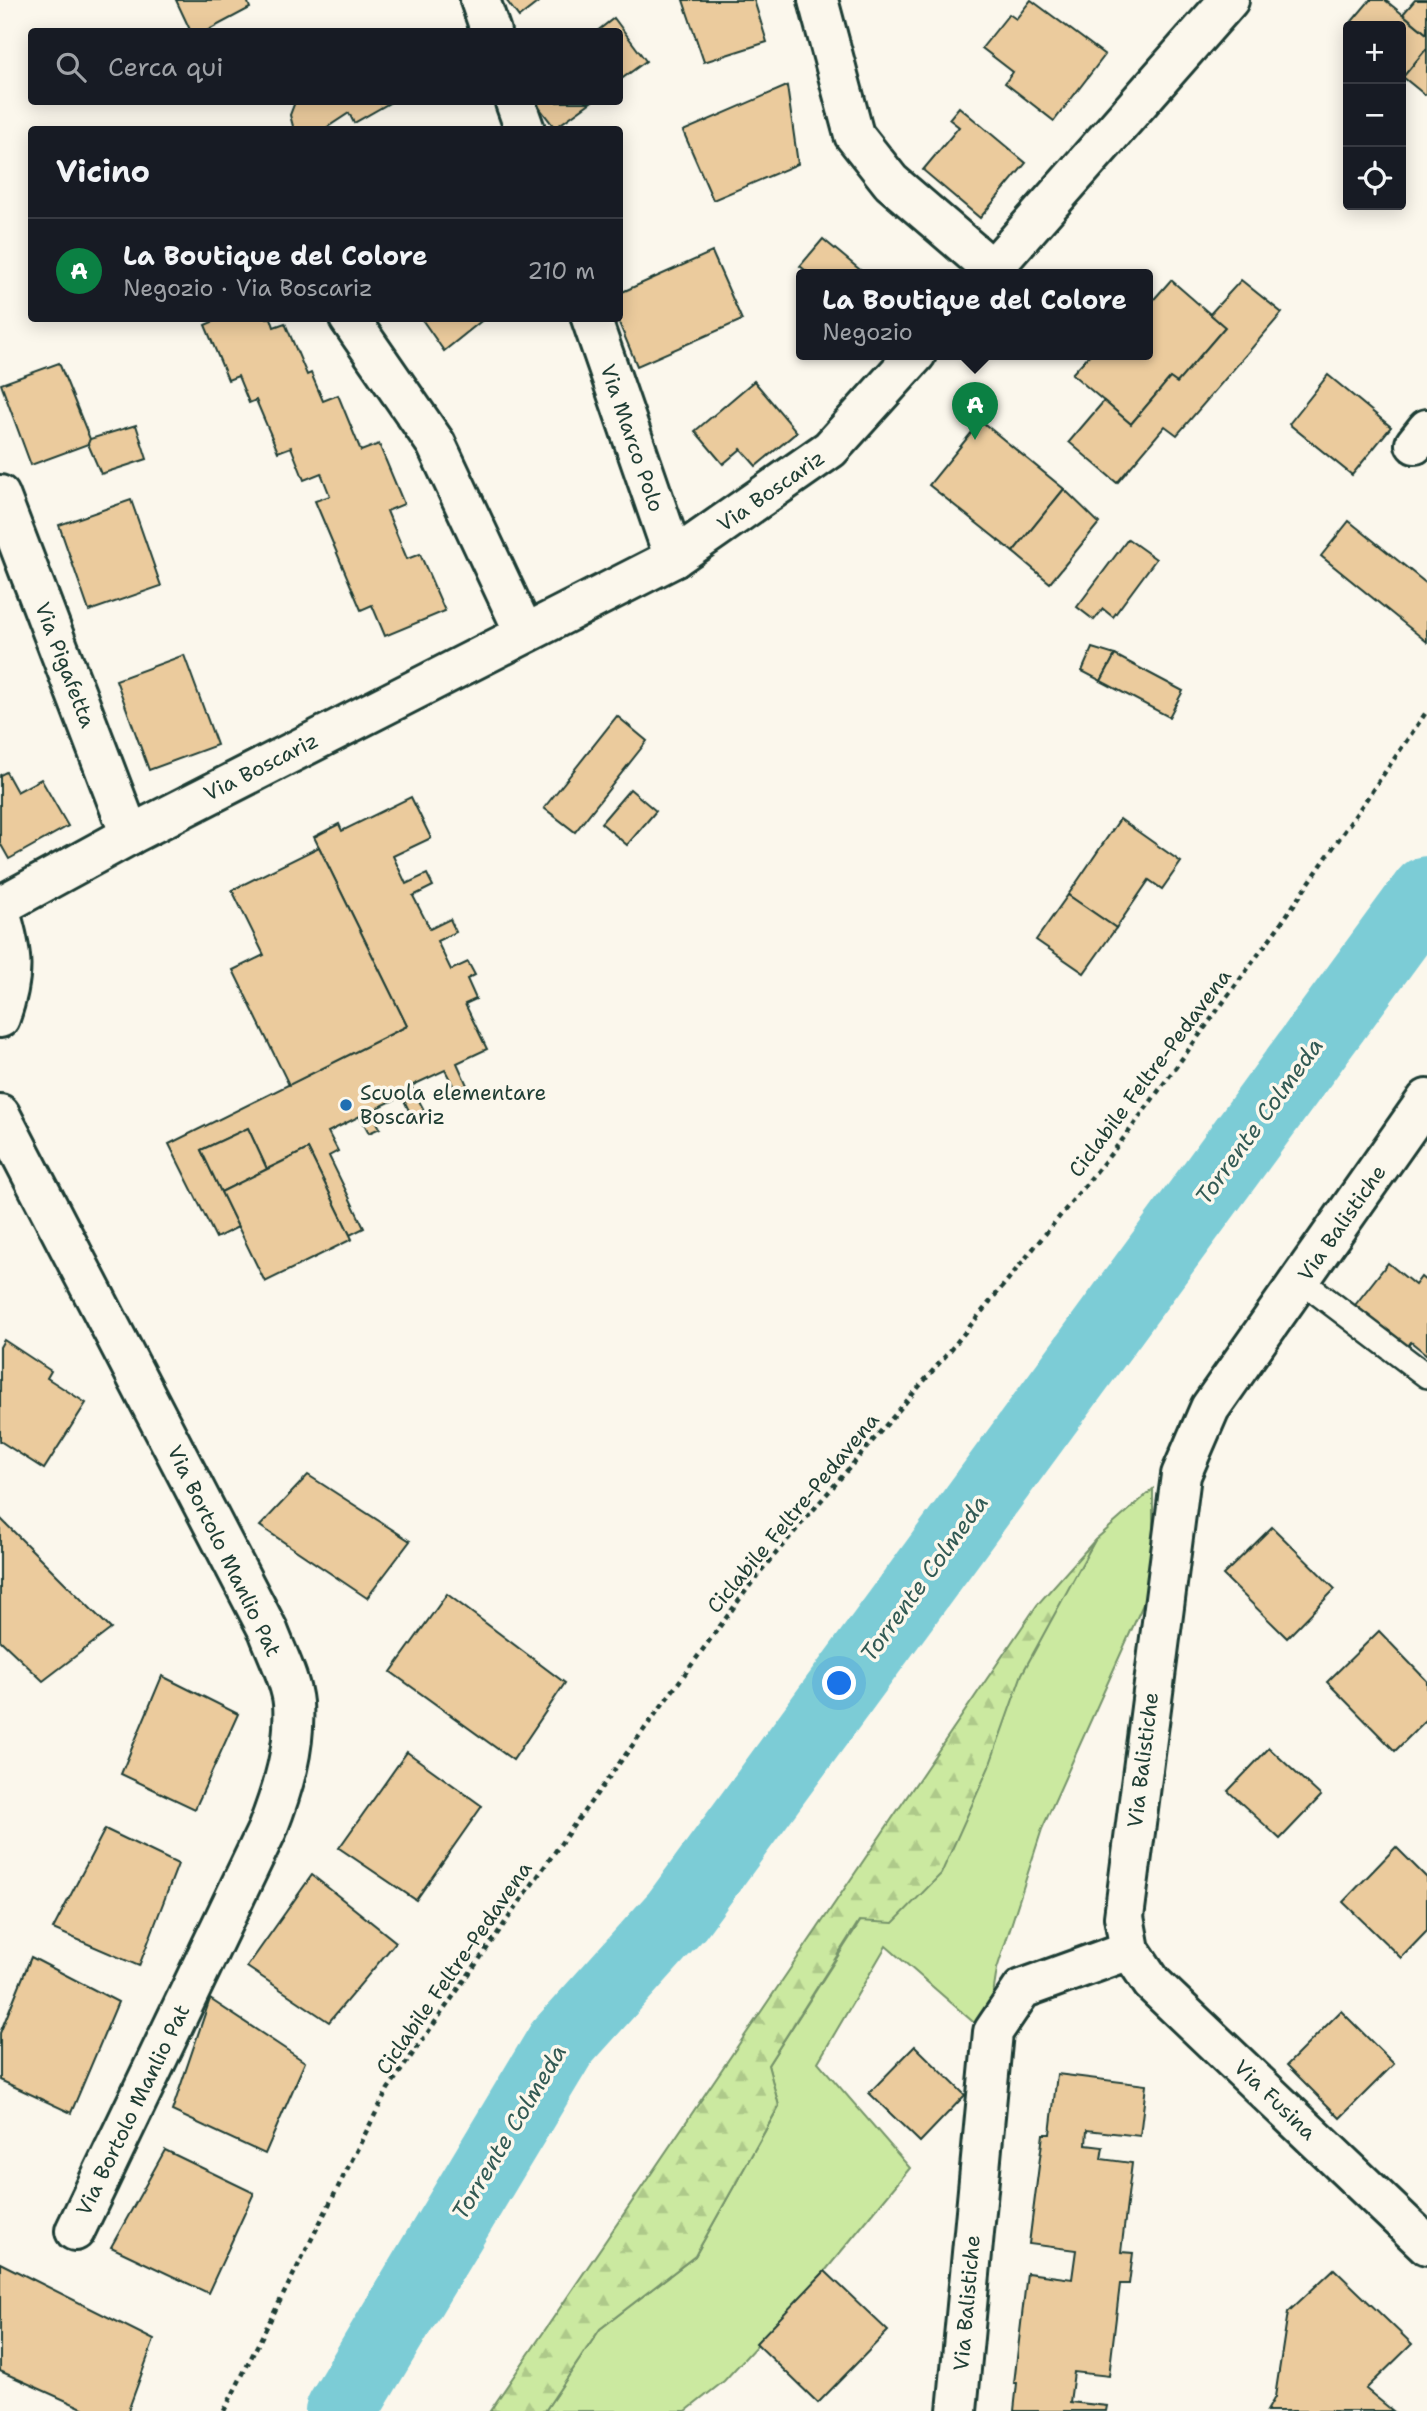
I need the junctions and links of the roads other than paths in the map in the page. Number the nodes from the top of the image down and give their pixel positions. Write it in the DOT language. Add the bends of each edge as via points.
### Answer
graph roads {
  1 [pos="480,0"];
  2 [pos="818,0"];
  3 [pos="1229,0"];
  4 [pos="490,28"];
  5 [pos="516,105"];
  6 [pos="524,126"];
  7 [pos="988,269"];
  8 [pos="992,269"];
  9 [pos="352,322"];
  10 [pos="592,322"];
  11 [pos="911,360"];
  12 [pos="0,495"];
  13 [pos="674,558"];
  14 [pos="524,632"];
  15 [pos="130,835"];
  16 [pos="0,906"];
  17 [pos="0,912"];
  18 [pos="0,1018"];
  19 [pos="1427,1099"];
  20 [pos="0,1114"];
  21 [pos="1302,1281"];
  22 [pos="1427,1376"];
  23 [pos="1130,1950"];
  24 [pos="75,2231"];
  25 [pos="1427,2245"];
  26 [pos="957,2411"];
  1 -- 4 [label="street"];
  2 -- 7 [label="street" via="854,135 891,182"];
  3 -- 8 [label="street"];
  5 -- 6 [label="street"];
  9 -- 14 [label="street" via="436,444"];
  10 -- 13 [label="street, Via Marco Polo"];
  11 -- 13 [label="street, Via Boscariz" via="830,449"];
  12 -- 15 [label="street, Via Pigafetta"];
  13 -- 14 [label="street, Via Boscariz"];
  14 -- 15 [label="street, Via Boscariz"];
  15 -- 16 [label="street, Via Boscariz"];
  17 -- 18 [label="street" via="12,950 11,987"];
  19 -- 21 [label="street, Via Balistiche"];
  20 -- 24 [label="street, Via Bortolo Manlio Pat" via="268,1630 293,1701 284,1788 267,1830"];
  21 -- 22 [label="lane"];
  21 -- 23 [label="street, Via Balistiche" via="1210,1408 1181,1475 1124,1917"];
  23 -- 25 [label="street, Via Fusina" via="1152,1983"];
  23 -- 26 [label="street, Via Balistiche" via="1022,1989 993,2032"];
}
